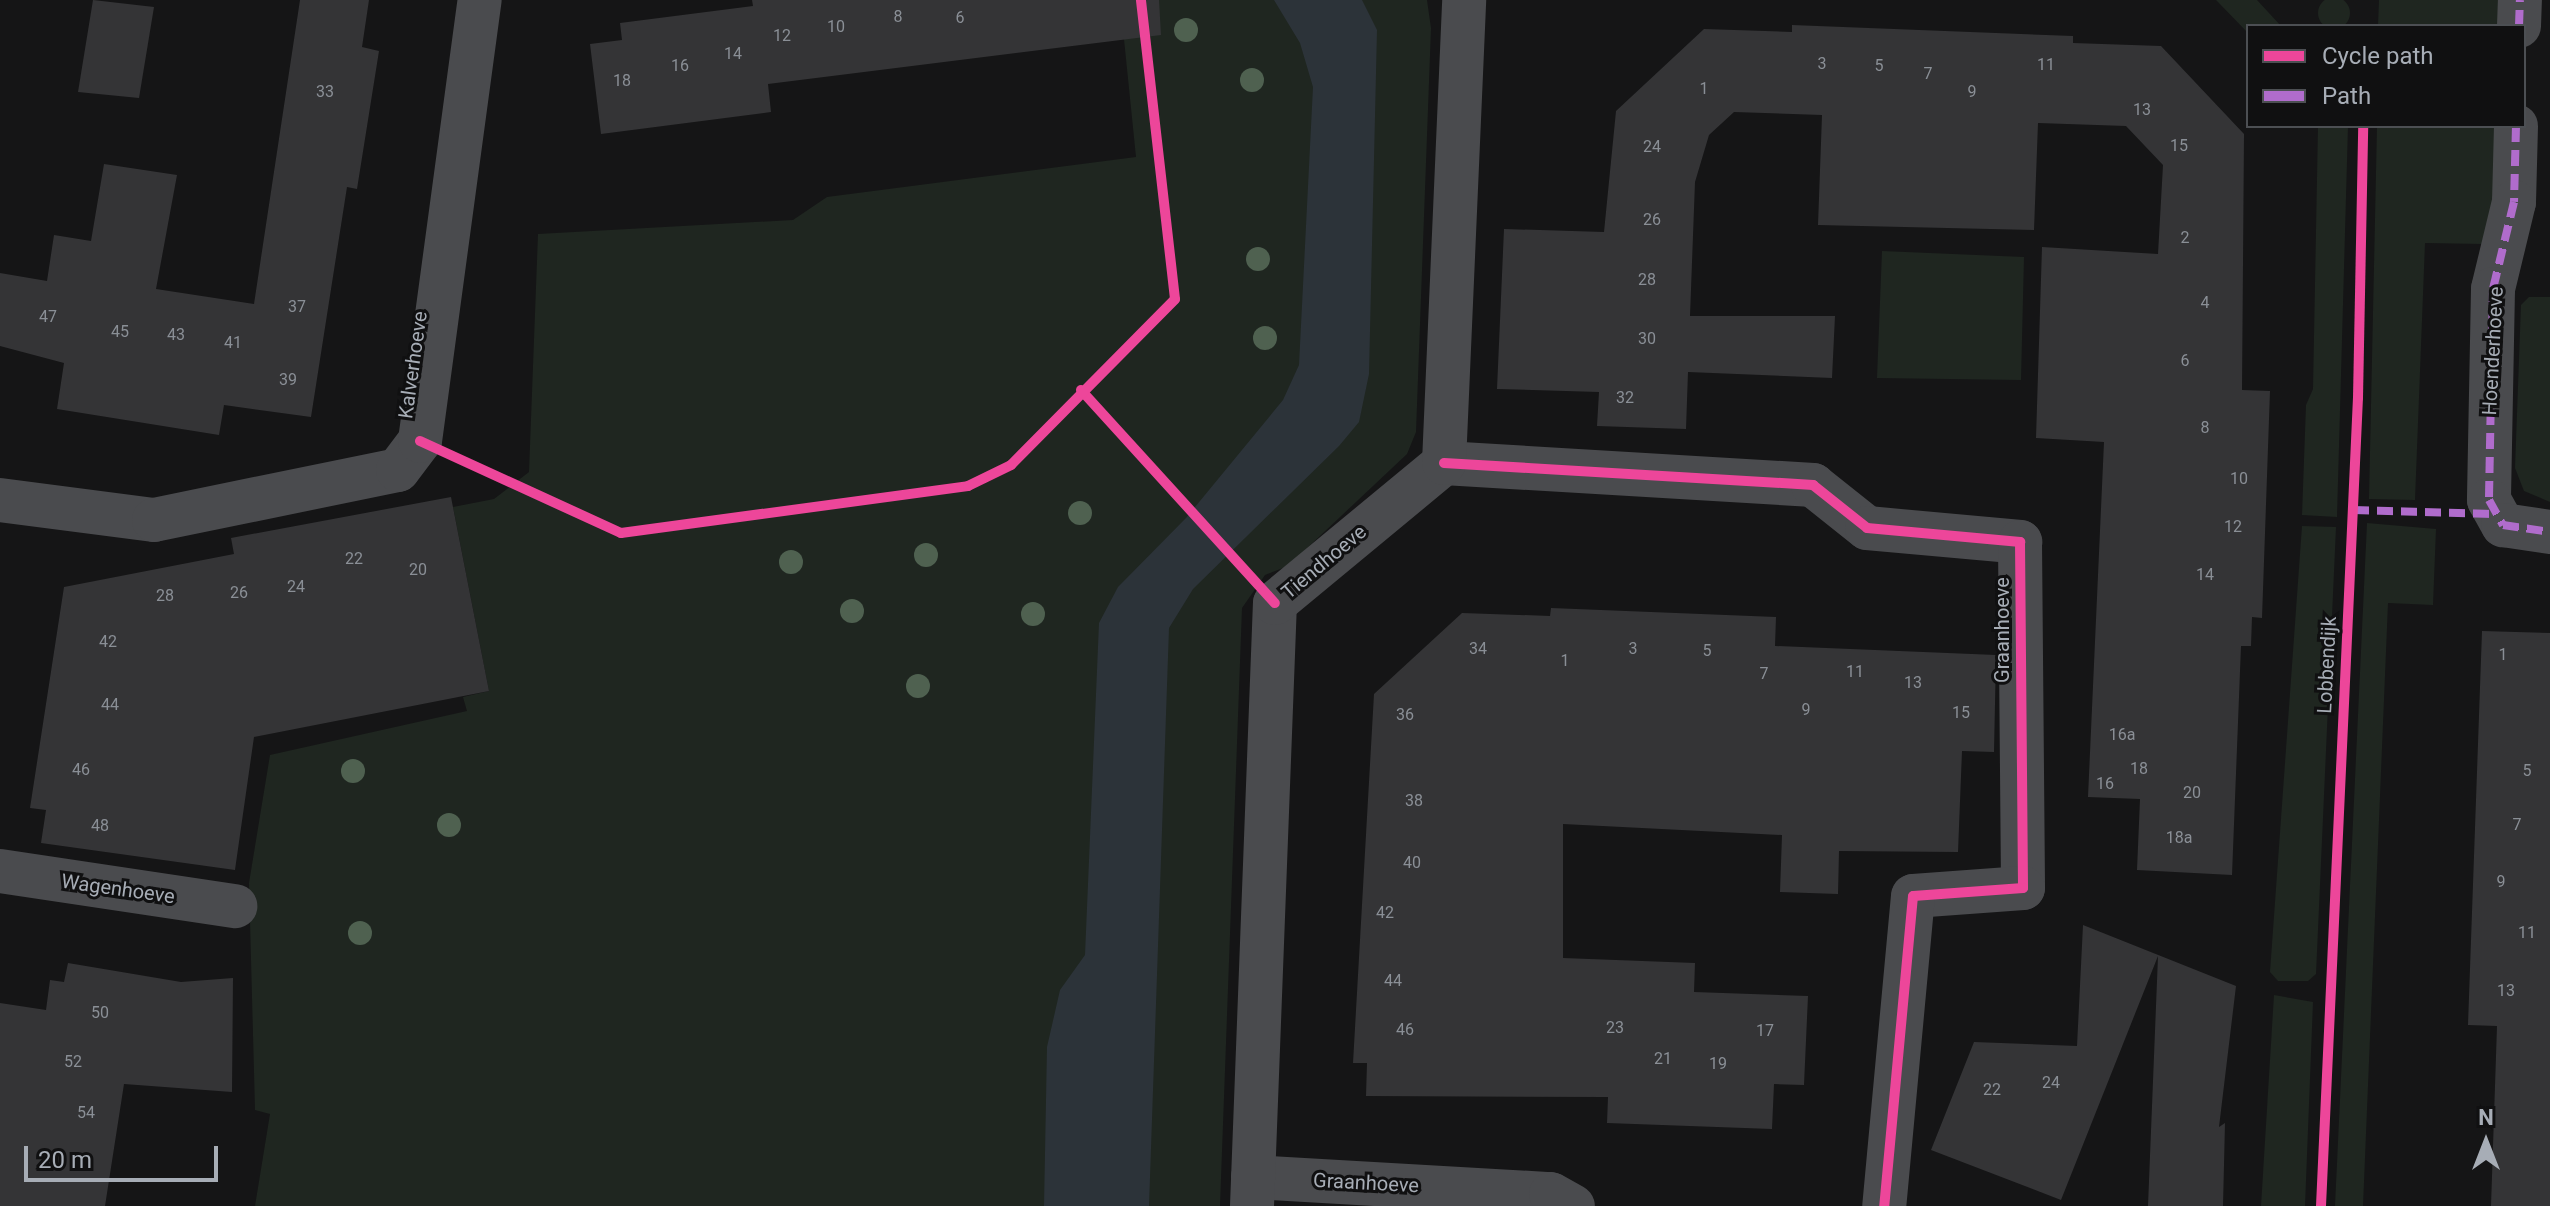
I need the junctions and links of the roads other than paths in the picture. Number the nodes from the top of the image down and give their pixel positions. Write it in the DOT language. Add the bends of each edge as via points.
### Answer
graph roads {
  1 [pos="480,0"];
  2 [pos="2520,0"];
  3 [pos="1470,1"];
  4 [pos="2519,24"];
  5 [pos="2516,128"];
  6 [pos="2532,202"];
  7 [pos="1444,463"];
  8 [pos="0,500"];
  9 [pos="2550,532"];
  10 [pos="0,871"];
  11 [pos="235,906"];
  12 [pos="1252,1191"];
  13 [pos="1573,1206"];
  14 [pos="1884,1206"];
  1 -- 8 [label="street, Kalverhoeve" via="420,441 398,470 154,520"];
  2 -- 4 [label="street"];
  3 -- 7 [label="street"];
  5 -- 6 [label="street, Hoenderhoeve"];
  6 -- 9 [label="street, Hoenderhoeve" via="2493,289 2489,500 2503,525"];
  7 -- 12 [label="street, Tiendhoeve" via="1275,603"];
  7 -- 14 [label="street, Graanhoeve" via="1813,485 1867,528 2020,542 2023,888 1913,896"];
  10 -- 11 [label="street, Wagenhoeve"];
  12 -- 13 [label="street, Graanhoeve" via="1551,1194"];
}
